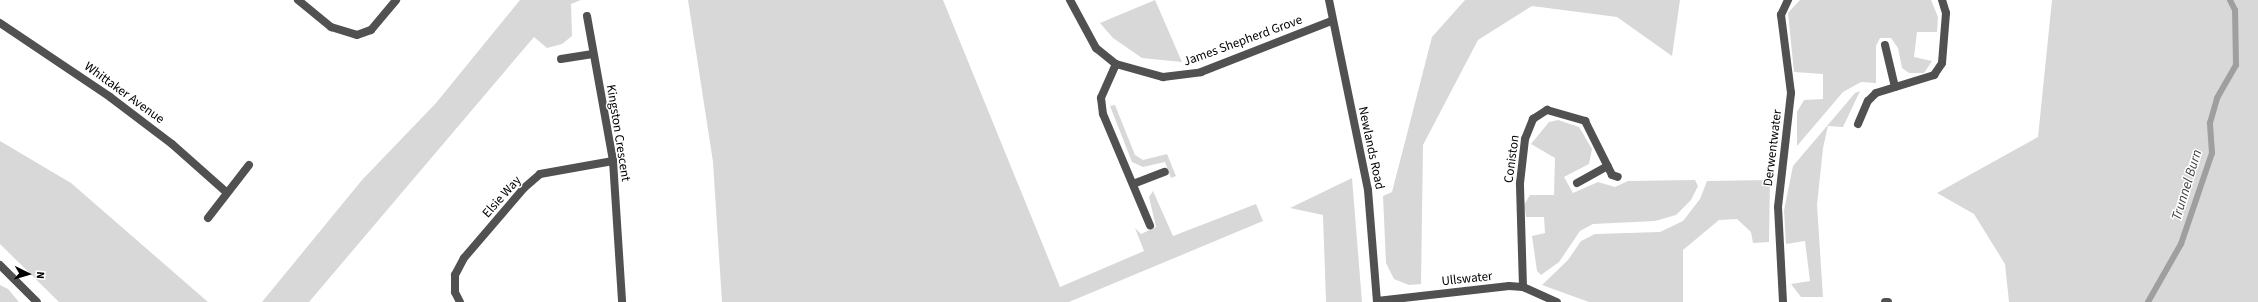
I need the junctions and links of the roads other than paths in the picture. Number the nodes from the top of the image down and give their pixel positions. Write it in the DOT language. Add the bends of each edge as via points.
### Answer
graph roads {
  1 [pos="298,0"];
  2 [pos="396,0"];
  3 [pos="1070,0"];
  4 [pos="1329,0"];
  5 [pos="1788,0"];
  6 [pos="1942,0"];
  7 [pos="587,16"];
  8 [pos="1331,21"];
  9 [pos="0,23"];
  10 [pos="1885,45"];
  11 [pos="593,54"];
  12 [pos="561,59"];
  13 [pos="1116,64"];
  14 [pos="1895,87"];
  15 [pos="1858,124"];
  16 [pos="613,161"];
  17 [pos="250,166"];
  18 [pos="1608,166"];
  19 [pos="1165,172"];
  20 [pos="1618,177"];
  21 [pos="1577,183"];
  22 [pos="1133,184"];
  23 [pos="226,192"];
  24 [pos="208,218"];
  25 [pos="1150,225"];
  26 [pos="0,265"];
  27 [pos="1523,287"];
  28 [pos="37,302"];
  29 [pos="460,302"];
  30 [pos="622,302"];
  31 [pos="1377,302"];
  32 [pos="1557,302"];
  33 [pos="1783,302"];
  1 -- 2 [label="street" via="331,27 357,35 371,30"];
  3 -- 13 [label="street, James Shepherd Grove" via="1096,48"];
  4 -- 8 [label="street, Newlands Road"];
  5 -- 33 [label="street, Derwentwater" via="1781,15 1792,93 1778,206"];
  6 -- 14 [label="street" via="1946,13 1942,63 1926,80"];
  7 -- 11 [label="street, Kingston Crescent"];
  8 -- 13 [label="street, James Shepherd Grove" via="1186,76 1163,77"];
  8 -- 31 [label="street, Newlands Road" via="1368,190"];
  9 -- 23 [label="street, Whittaker Avenue" via="110,97 172,144"];
  10 -- 14 [label="street"];
  11 -- 12 [label="street"];
  11 -- 16 [label="street, Kingston Crescent"];
  13 -- 22 [label="street" via="1101,98 1103,114"];
  14 -- 15 [label="street" via="1876,93 1868,101"];
  16 -- 29 [label="street, Elsie Way" via="540,174 524,188 464,258 456,275 455,292"];
  16 -- 30 [label="street, Kingston Crescent"];
  17 -- 23 [label="street"];
  18 -- 20 [label="street, Coniston"];
  18 -- 21 [label="street"];
  18 -- 27 [label="street, Coniston" via="1585,121 1547,110 1533,119 1525,138 1520,183"];
  19 -- 22 [label="street"];
  22 -- 25 [label="street"];
  23 -- 24 [label="street"];
  26 -- 28 [label="street"];
  27 -- 31 [label="street, Ullswater"];
  27 -- 32 [label="street, Ullswater"];
}
